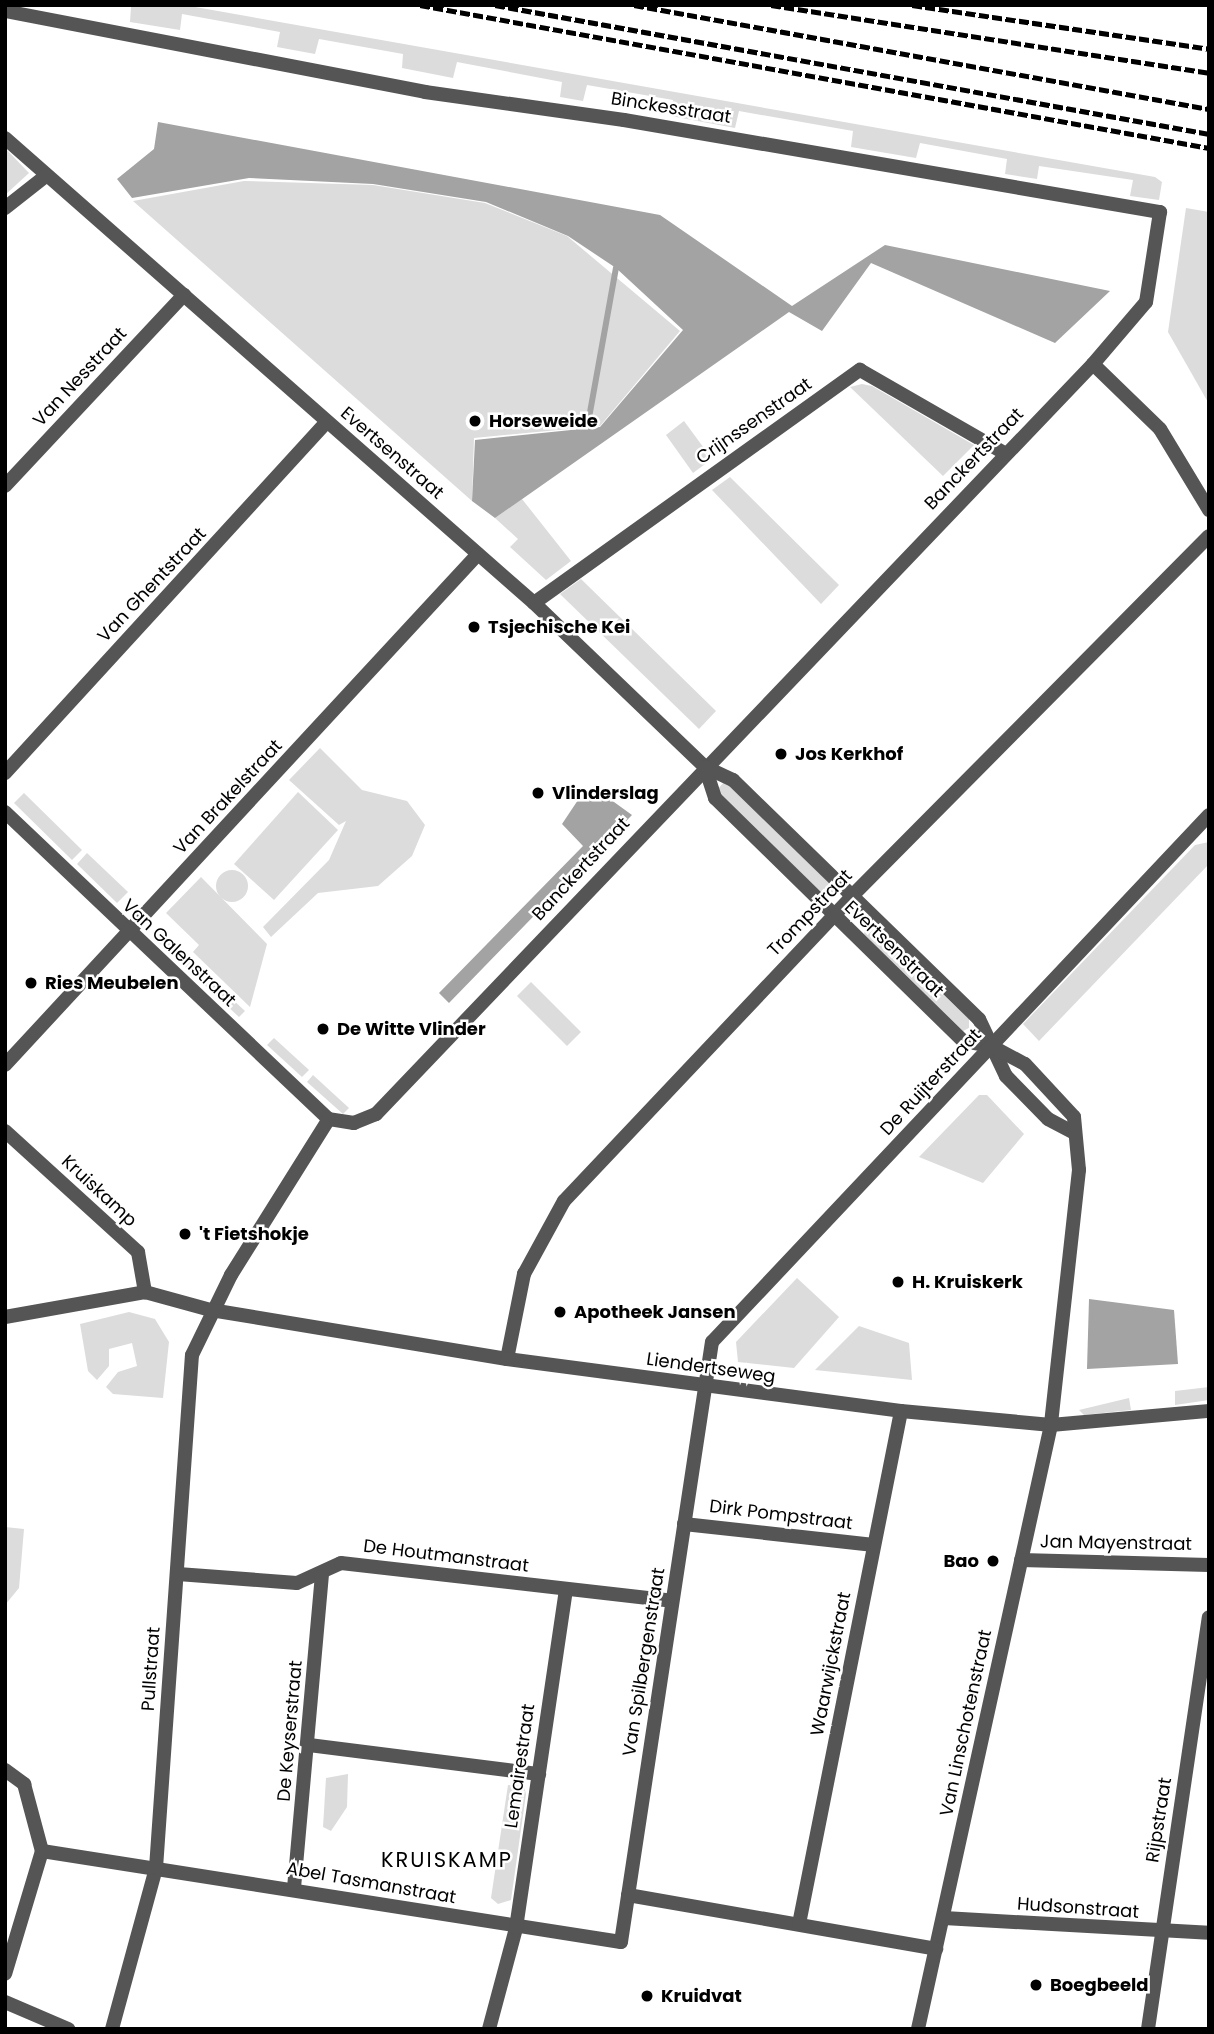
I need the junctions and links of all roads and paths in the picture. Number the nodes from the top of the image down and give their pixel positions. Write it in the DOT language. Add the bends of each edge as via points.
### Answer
graph roads {
  1 [pos="5,11"];
  2 [pos="5,138"];
  3 [pos="47,175"];
  4 [pos="5,208"];
  5 [pos="184,295"];
  6 [pos="1093,364"];
  7 [pos="327,422"];
  8 [pos="1006,454"];
  9 [pos="5,486"];
  10 [pos="1209,510"];
  11 [pos="1209,536"];
  12 [pos="478,554"];
  13 [pos="534,603"];
  14 [pos="705,767"];
  15 [pos="5,773"];
  16 [pos="5,811"];
  17 [pos="1206,822"];
  18 [pos="851,897"];
  19 [pos="833,917"];
  20 [pos="129,932"];
  21 [pos="991,1046"];
  22 [pos="5,1065"];
  23 [pos="330,1119"];
  24 [pos="5,1131"];
  25 [pos="1072,1132"];
  26 [pos="145,1292"];
  27 [pos="211,1310"];
  28 [pos="5,1317"];
  29 [pos="507,1359"];
  30 [pos="705,1387"];
  31 [pos="901,1411"];
  32 [pos="1209,1411"];
  33 [pos="1052,1425"];
  34 [pos="684,1524"];
  35 [pos="874,1545"];
  36 [pos="1021,1560"];
  37 [pos="1209,1564"];
  38 [pos="178,1573"];
  39 [pos="322,1576"];
  40 [pos="566,1590"];
  41 [pos="672,1601"];
  42 [pos="1209,1618"];
  43 [pos="309,1745"];
  44 [pos="5,1770"];
  45 [pos="538,1774"];
  46 [pos="42,1851"];
  47 [pos="156,1867"];
  48 [pos="294,1888"];
  49 [pos="628,1895"];
  50 [pos="944,1918"];
  51 [pos="799,1924"];
  52 [pos="516,1928"];
  53 [pos="1209,1933"];
  54 [pos="1162,1934"];
  55 [pos="621,1942"];
  56 [pos="936,1950"];
  57 [pos="5,1974"];
  58 [pos="5,2002"];
  59 [pos="68,2029"];
  60 [pos="112,2029"];
  61 [pos="489,2029"];
  62 [pos="918,2029"];
  63 [pos="1148,2029"];
  1 -- 6 [label="street, Binckesstraat" via="425,92 624,120 1160,212 1146,302"];
  2 -- 3 [label="street"];
  3 -- 4 [label="street"];
  3 -- 5 [label="street, Evertsenstraat"];
  5 -- 7 [label="street, Evertsenstraat"];
  5 -- 9 [label="street, Van Nesstraat"];
  6 -- 8 [label="street, Banckertstraat"];
  6 -- 10 [label="street" via="1160,429"];
  7 -- 12 [label="street, Evertsenstraat"];
  7 -- 15 [label="street, Van Ghentstraat"];
  8 -- 13 [label="street, Crijnssenstraat" via="860,370"];
  8 -- 14 [label="street, Banckertstraat"];
  11 -- 18 [label="street, Trompstraat"];
  12 -- 13 [label="street, Evertsenstraat"];
  12 -- 20 [label="street, Van Brakelstraat"];
  13 -- 14 [label="street, Evertsenstraat"];
  14 -- 18 [label="street, Evertsenstraat" via="733,780"];
  14 -- 19 [label="street, Evertsenstraat" via="715,798"];
  14 -- 23 [label="street, Banckertstraat" via="376,1114 354,1123"];
  16 -- 20 [label="street, Van Galenstraat"];
  17 -- 21 [label="street, De Ruijterstraat"];
  18 -- 19 [label="street, Trompstraat"];
  18 -- 21 [label="street, Evertsenstraat" via="979,1019"];
  19 -- 21 [label="street, Evertsenstraat" via="963,1041"];
  19 -- 29 [label="street, Trompstraat" via="563,1202 524,1275"];
  20 -- 22 [label="street, Van Brakelstraat"];
  20 -- 23 [label="street, Van Galenstraat"];
  21 -- 25 [label="street, Evertsenstraat" via="1006,1076 1048,1119"];
  21 -- 25 [label="street, Evertsenstraat" via="1025,1064 1066,1104"];
  21 -- 30 [label="street, De Ruijterstraat" via="712,1342"];
  23 -- 27 [label="street"];
  24 -- 26 [label="street, Kruiskamp" via="138,1252"];
  25 -- 33 [label="street, Evertsenstraat" via="1079,1170"];
  26 -- 27 [label="street, Liendertseweg"];
  26 -- 28 [label="street"];
  27 -- 29 [label="street, Liendertseweg"];
  27 -- 38 [label="street, Pullstraat" via="192,1355"];
  29 -- 30 [label="street, Liendertseweg"];
  30 -- 31 [label="street, Liendertseweg"];
  30 -- 34 [label="street, Van Spilbergenstraat"];
  31 -- 33 [label="street, Liendertseweg"];
  31 -- 35 [label="street, Waarwijckstraat"];
  32 -- 33 [label="street, Liendertseweg"];
  33 -- 36 [label="street, Van Linschotenstraat"];
  34 -- 35 [label="street, Dirk Pompstraat"];
  34 -- 41 [label="street, Van Spilbergenstraat"];
  35 -- 51 [label="street, Waarwijckstraat"];
  36 -- 37 [label="street, Jan Mayenstraat"];
  36 -- 50 [label="street, Van Linschotenstraat"];
  38 -- 39 [label="street, De Houtmanstraat" via="297,1583"];
  38 -- 47 [label="street, Pullstraat"];
  39 -- 40 [label="street, De Houtmanstraat" via="341,1563"];
  39 -- 43 [label="street, De Keyserstraat"];
  40 -- 41 [label="street, De Houtmanstraat"];
  40 -- 45 [label="street, Lemairestraat"];
  41 -- 49 [label="street, Van Spilbergenstraat"];
  42 -- 54 [label="street, Rijpstraat"];
  43 -- 45 [label="street"];
  43 -- 48 [label="street, De Keyserstraat"];
  44 -- 46 [label="street" via="24,1784"];
  45 -- 52 [label="street, Lemairestraat"];
  46 -- 47 [label="street, Abel Tasmanstraat"];
  46 -- 57 [label="street"];
  47 -- 48 [label="street, Abel Tasmanstraat"];
  47 -- 60 [label="street, Pullstraat"];
  48 -- 52 [label="street, Abel Tasmanstraat"];
  49 -- 51 [label="street"];
  49 -- 55 [label="street, Van Spilbergenstraat"];
  50 -- 54 [label="street, Hudsonstraat"];
  50 -- 56 [label="street, Van Linschotenstraat"];
  51 -- 56 [label="street"];
  52 -- 55 [label="street, Abel Tasmanstraat"];
  52 -- 61 [label="street, Lemairestraat"];
  53 -- 54 [label="street, Hudsonstraat"];
  54 -- 63 [label="street, Rijpstraat"];
  56 -- 62 [label="street, Van Linschotenstraat"];
  58 -- 59 [label="street"];
}
